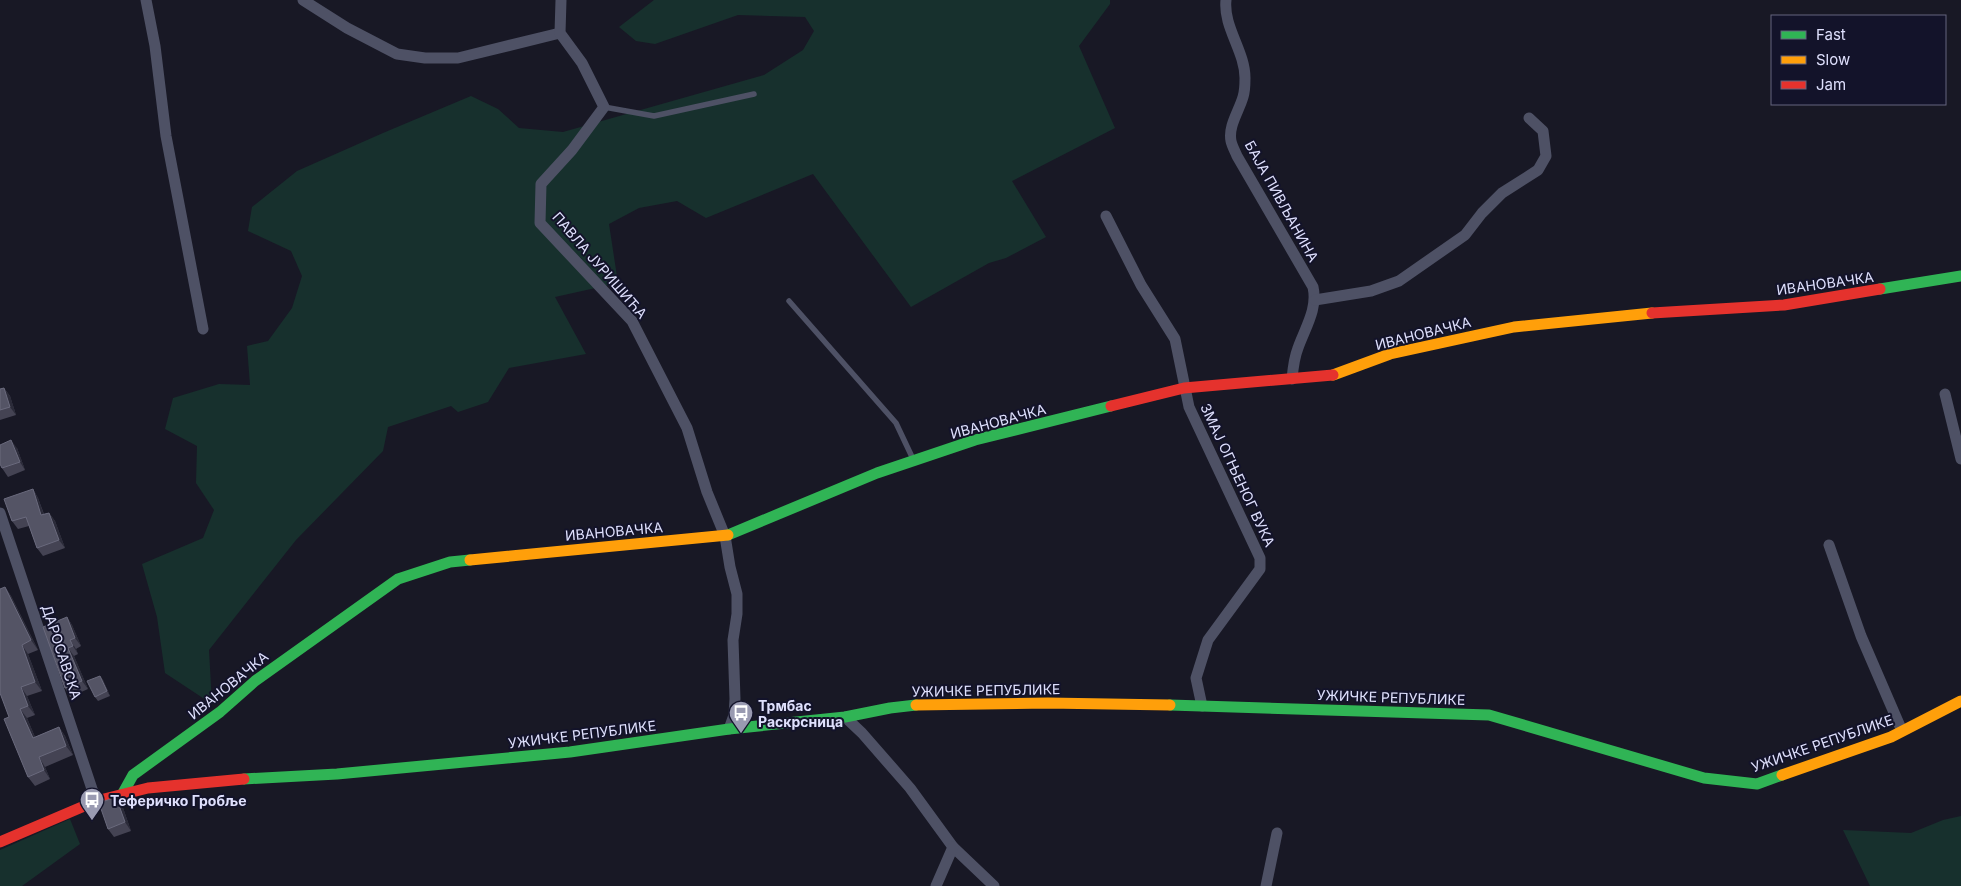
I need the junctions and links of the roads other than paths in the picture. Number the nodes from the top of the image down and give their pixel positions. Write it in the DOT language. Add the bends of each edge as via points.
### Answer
graph roads {
  1 [pos="146,0"];
  2 [pos="304,0"];
  3 [pos="561,0"];
  4 [pos="1226,0"];
  5 [pos="560,33"];
  6 [pos="754,94"];
  7 [pos="604,108"];
  8 [pos="1529,118"];
  9 [pos="1106,216"];
  10 [pos="1961,276"];
  11 [pos="1315,300"];
  12 [pos="789,301"];
  13 [pos="203,329"];
  14 [pos="1292,379"];
  15 [pos="1184,388"];
  16 [pos="1945,394"];
  17 [pos="1961,459"];
  18 [pos="914,461"];
  19 [pos="0,513"];
  20 [pos="726,536"];
  21 [pos="1829,545"];
  22 [pos="1961,701"];
  23 [pos="1202,706"];
  24 [pos="844,717"];
  25 [pos="729,729"];
  26 [pos="1902,731"];
  27 [pos="124,793"];
  28 [pos="96,801"];
  29 [pos="1277,833"];
  30 [pos="0,842"];
  31 [pos="953,847"];
  32 [pos="936,886"];
  33 [pos="994,886"];
  34 [pos="1266,886"];
  1 -- 13 [label="street" via="166,136"];
  2 -- 5 [label="street" via="347,28 397,54 425,58 458,58"];
  3 -- 5 [label="street"];
  4 -- 11 [label="street, БАЈА ПИВЉАНИНА" via="1225,10 1245,76 1244,95 1231,132 1232,143 1313,287"];
  5 -- 7 [label="street" via="582,63"];
  6 -- 7 [label="lane" via="654,116"];
  7 -- 20 [label="street, ПАВЛА ЈУРИШИЋА" via="541,184 540,223 632,320 687,428 707,492"];
  8 -- 11 [label="street" via="1543,131 1546,156 1538,170 1502,193 1465,234 1399,280 1371,291"];
  9 -- 15 [label="street, ЗМАЈ ОГЊЕНОГ ВУКА" via="1141,285 1175,339"];
  10 -- 14 [label="street, ИВАНОВАЧКА" via="1784,305 1648,313 1514,327 1390,354 1335,375"];
  11 -- 14 [label="street" via="1297,350"];
  12 -- 18 [label="lane" via="896,423"];
  14 -- 15 [label="street, ИВАНОВАЧКА"];
  15 -- 18 [label="street, ИВАНОВАЧКА" via="975,440"];
  15 -- 23 [label="street, ЗМАЈ ОГЊЕНОГ ВУКА" via="1260,558 1260,569 1208,640 1196,678"];
  16 -- 17 [label="street"];
  18 -- 20 [label="street, ИВАНОВАЧКА" via="877,473"];
  19 -- 28 [label="street, ДАРОСАВСКА"];
  20 -- 25 [label="street, ПАВЛА ЈУРИШИЋА" via="737,594 733,640 735,699"];
  20 -- 27 [label="street, ИВАНОВАЧКА" via="450,562 398,579 255,681 214,716 133,775"];
  21 -- 26 [label="street" via="1861,636"];
  22 -- 26 [label="street, УЖИЧКЕ РЕПУБЛИКЕ"];
  23 -- 24 [label="street, УЖИЧКЕ РЕПУБЛИКЕ" via="926,704"];
  23 -- 26 [label="street, УЖИЧКЕ РЕПУБЛИКЕ" via="1489,715 1704,778 1757,784"];
  24 -- 25 [label="street, УЖИЧКЕ РЕПУБЛИКЕ"];
  24 -- 31 [label="street" via="910,788"];
  25 -- 27 [label="street, УЖИЧКЕ РЕПУБЛИКЕ" via="570,752 337,774 188,783"];
  27 -- 28 [label="street, УЖИЧКЕ РЕПУБЛИКЕ"];
  28 -- 30 [label="street, УЖИЧКЕ РЕПУБЛИКЕ"];
  29 -- 34 [label="street"];
  31 -- 32 [label="street"];
  31 -- 33 [label="street"];
}
